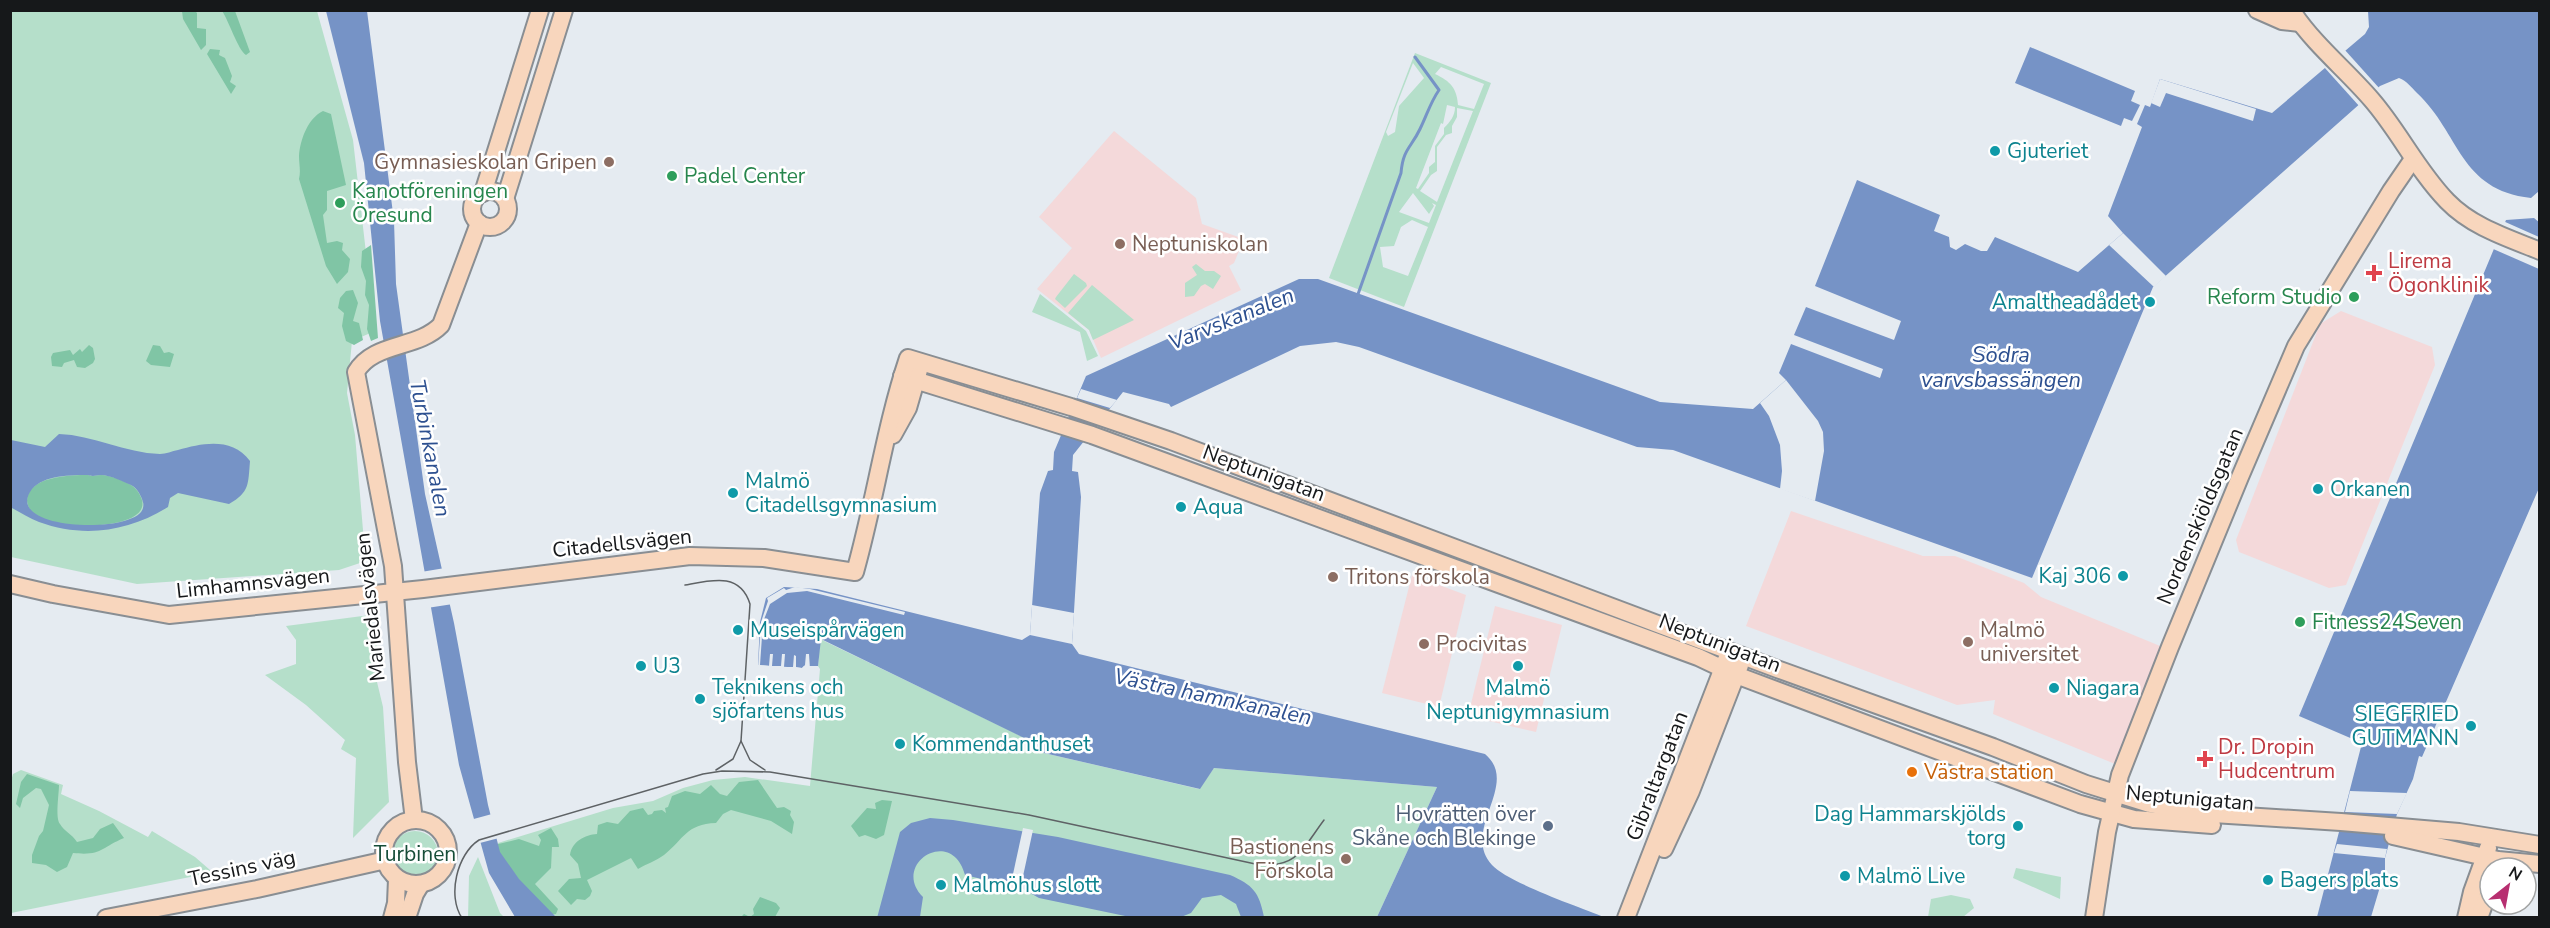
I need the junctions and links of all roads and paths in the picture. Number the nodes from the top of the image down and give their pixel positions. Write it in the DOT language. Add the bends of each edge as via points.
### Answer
graph roads {
  1 [pos="540,10"];
  2 [pos="564,10"];
  3 [pos="2257,10"];
  4 [pos="2287,10"];
  5 [pos="2300,23"];
  6 [pos="2413,159"];
  7 [pos="483,192"];
  8 [pos="505,199"];
  9 [pos="479,223"];
  10 [pos="2540,251"];
  11 [pos="909,379"];
  12 [pos="10,584"];
  13 [pos="394,591"];
  14 [pos="1736,653"];
  15 [pos="1729,671"];
  16 [pos="2116,794"];
  17 [pos="2111,813"];
  18 [pos="414,820"];
  19 [pos="2340,826"];
  20 [pos="2393,831"];
  21 [pos="2496,838"];
  22 [pos="2540,845"];
  23 [pos="2478,856"];
  24 [pos="2494,856"];
  25 [pos="386,861"];
  26 [pos="397,879"];
  27 [pos="2478,883"];
  28 [pos="421,884"];
  29 [pos="106,918"];
  30 [pos="392,918"];
  31 [pos="407,918"];
  32 [pos="1626,918"];
  33 [pos="1637,918"];
  34 [pos="2094,918"];
  35 [pos="2466,918"];
  1 -- 7 [label="street"];
  2 -- 8 [label="street"];
  3 -- 5 [label="street" via="2282,21"];
  4 -- 5 [label="street"];
  5 -- 6 [label="street" via="2371,99"];
  6 -- 10 [label="street" via="2448,202 2476,223"];
  6 -- 16 [label="street, Nordenskiöldsgatan" via="2296,346 2170,647"];
  7 -- 8 [label="street" via="495,192"];
  7 -- 9 [label="street" via="472,207"];
  8 -- 9 [label="street" via="508,211 504,221 493,227"];
  9 -- 13 [label="street, Mariedalsvägen" via="441,325 431,335 369,357 356,372 393,566"];
  11 -- 13 [label="street, Citadellsvägen" via="908,408 884,452 855,572 764,558 690,556"];
  11 -- 14 [label="street, Neptunigatan" via="915,359 1105,418"];
  11 -- 15 [label="street, Neptunigatan" via="1064,425"];
  12 -- 13 [label="street, Limhamnsvägen" via="169,615"];
  13 -- 18 [label="street, Mariedalsvägen"];
  14 -- 15 [label="street, Gibraltargatan"];
  14 -- 16 [label="street, Neptunigatan"];
  15 -- 17 [label="street, Neptunigatan"];
  15 -- 32 [label="street, Gibraltargatan"];
  15 -- 33 [label="street, Gibraltargatan" via="1691,791"];
  16 -- 17 [label="street, Nordenskiöldsgatan"];
  16 -- 19 [label="street, Neptunigatan" via="2197,813"];
  17 -- 19 [label="street, Neptunigatan" via="2154,822"];
  17 -- 34 [label="street, Nordenskiöldsgatan"];
  18 -- 25 [label="street" via="399,825 389,835 384,851"];
  18 -- 28 [label="street" via="439,829 449,850 441,871"];
  19 -- 20 [label="street, Neptunigatan"];
  20 -- 21 [label="street, Neptunigatan"];
  20 -- 23 [label="street, Neptunigatan"];
  21 -- 22 [label="street, Neptunigatan"];
  21 -- 24 [label="street"];
  25 -- 26 [label="street"];
  25 -- 29 [label="street, Tessins väg"];
  26 -- 28 [label="street"];
  26 -- 30 [label="street"];
  27 -- 35 [label="street"];
  28 -- 31 [label="street"];
}
